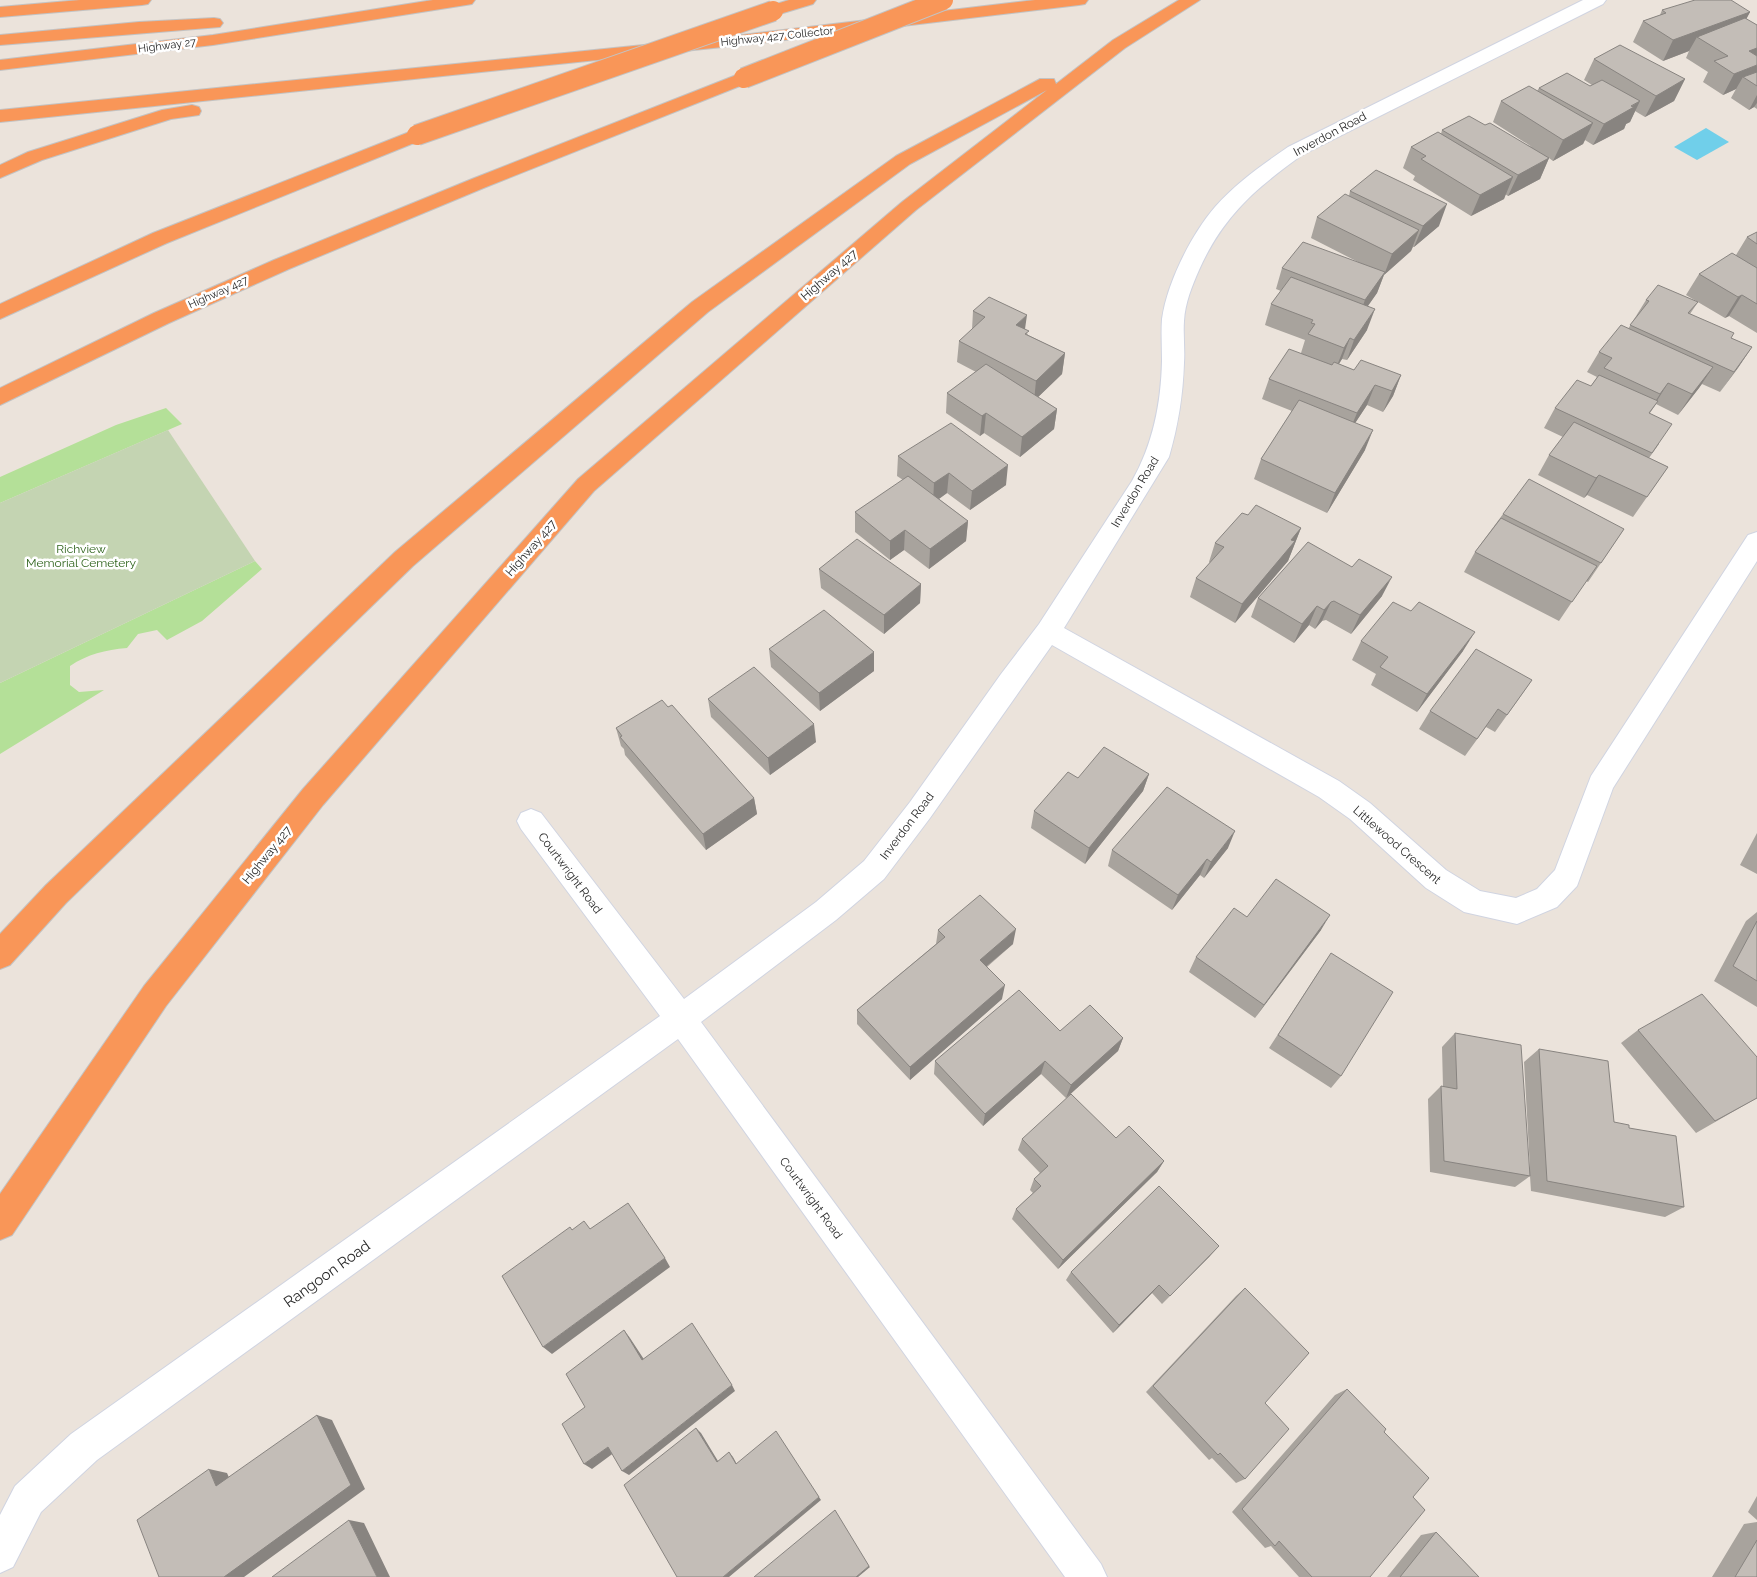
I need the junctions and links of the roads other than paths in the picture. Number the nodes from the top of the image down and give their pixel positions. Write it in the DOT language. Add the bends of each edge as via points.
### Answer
graph roads {
  1 [pos="142,0"];
  2 [pos="466,0"];
  3 [pos="807,0"];
  4 [pos="943,0"];
  5 [pos="1079,0"];
  6 [pos="1191,0"];
  7 [pos="1597,0"];
  8 [pos="0,12"];
  9 [pos="333,22"];
  10 [pos="0,40"];
  11 [pos="1119,44"];
  12 [pos="0,65"];
  13 [pos="475,67"];
  14 [pos="0,116"];
  15 [pos="0,172"];
  16 [pos="0,312"];
  17 [pos="0,398"];
  18 [pos="1757,541"];
  19 [pos="1048,631"];
  20 [pos="531,822"];
  21 [pos="0,955"];
  22 [pos="681,1019"];
  23 [pos="0,1223"];
  24 [pos="0,1554"];
  25 [pos="1088,1577"];
  1 -- 8 [label="highway"];
  2 -- 9 [label="highway"];
  3 -- 16 [label="highway, bridge" via="417,135 160,238"];
  4 -- 17 [label="highway, Highway 427, bridge" via="294,259 136,330"];
  5 -- 13 [label="highway, Highway 427 Collector" via="751,39"];
  6 -- 11 [label="highway, Highway 427"];
  7 -- 19 [label="street, Inverdon Road" via="1295,151 1258,178 1222,212 1197,251 1180,288 1173,320 1169,410 1157,457"];
  9 -- 10 [label="highway" via="250,20"];
  9 -- 12 [label="highway, Highway 27"];
  11 -- 21 [label="highway" via="903,160 700,307 404,559 56,894"];
  11 -- 23 [label="highway, Highway 427" via="909,206 586,485 313,797 155,996"];
  13 -- 14 [label="highway"];
  13 -- 15 [label="highway" via="169,114 35,156"];
  18 -- 19 [label="street, Littlewood Crescent" via="1601,784 1567,877 1547,898 1517,911 1474,903 1436,879 1360,811 1329,789"];
  19 -- 22 [label="street, Inverdon Road" via="874,870 826,911"];
  20 -- 22 [label="street, Courtwright Road"];
  22 -- 24 [label="street, Rangoon Road" via="84,1447 28,1499"];
  22 -- 25 [label="street, Courtwright Road"];
}
